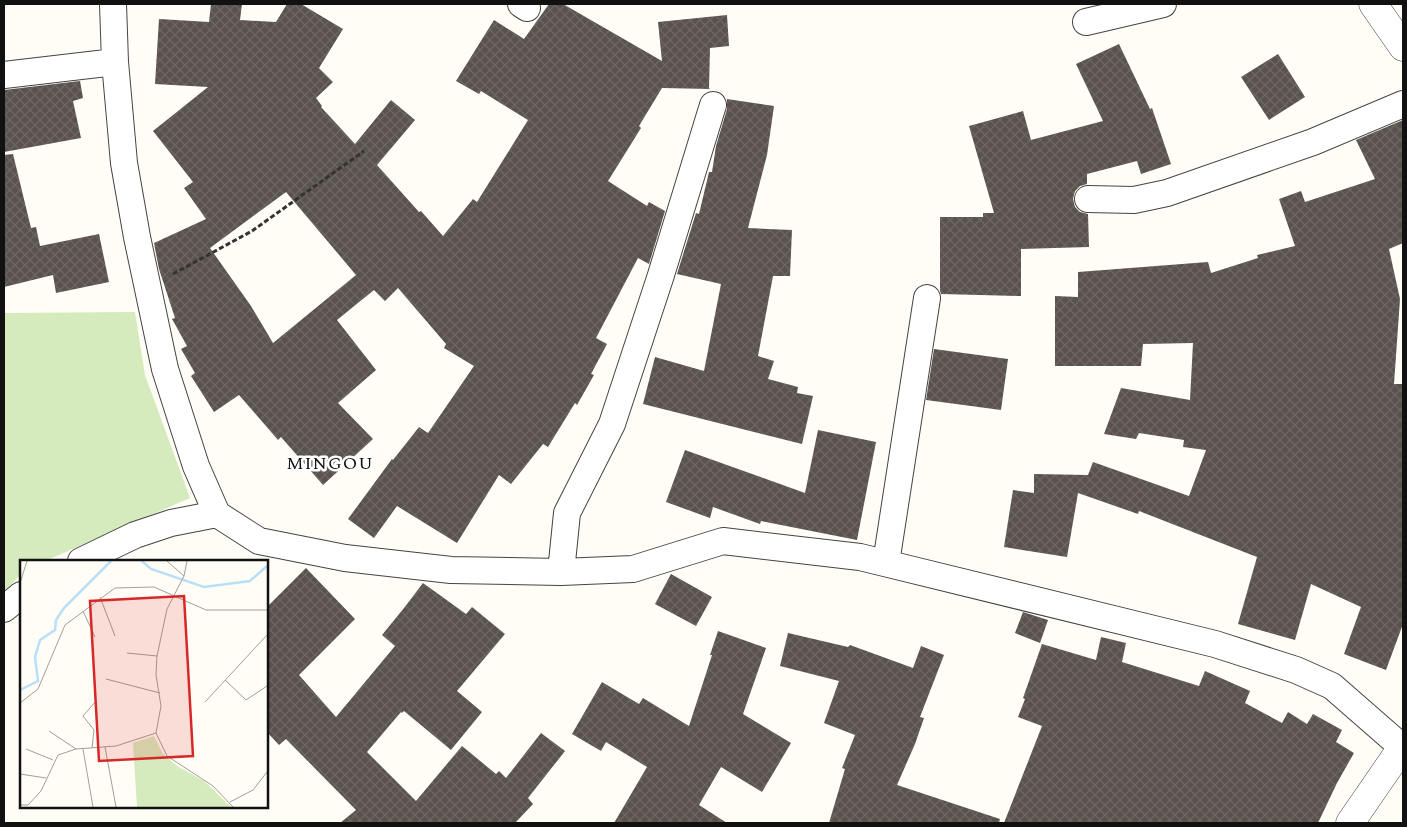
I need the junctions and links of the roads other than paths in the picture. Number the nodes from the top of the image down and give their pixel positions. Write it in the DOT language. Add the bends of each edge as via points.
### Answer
graph roads {
  1 [pos="113,4"];
  2 [pos="1163,4"];
  3 [pos="1373,4"];
  4 [pos="1086,22"];
  5 [pos="1403,47"];
  6 [pos="115,62"];
  7 [pos="4,75"];
  8 [pos="1403,104"];
  9 [pos="713,105"];
  10 [pos="1088,198"];
  11 [pos="926,298"];
  12 [pos="217,514"];
  13 [pos="83,560"];
  14 [pos="886,563"];
  15 [pos="561,572"];
  16 [pos="20,596"];
  17 [pos="4,609"];
  18 [pos="1403,747"];
  19 [pos="1350,823"];
  1 -- 6 [label="street"];
  2 -- 4 [label="street"];
  3 -- 5 [label="street"];
  6 -- 7 [label="street"];
  6 -- 12 [label="street" via="124,163 165,369 196,466"];
  8 -- 10 [label="street" via="1313,142 1167,193 1134,200"];
  9 -- 15 [label="street" via="612,424 567,513"];
  11 -- 14 [label="street"];
  12 -- 13 [label="street" via="171,523 135,535"];
  12 -- 15 [label="street" via="258,541 345,558 451,570"];
  14 -- 15 [label="street" via="723,540 633,569"];
  14 -- 18 [label="street" via="1215,644 1296,670 1332,686"];
  16 -- 17 [label="street"];
  18 -- 19 [label="street"];
}
